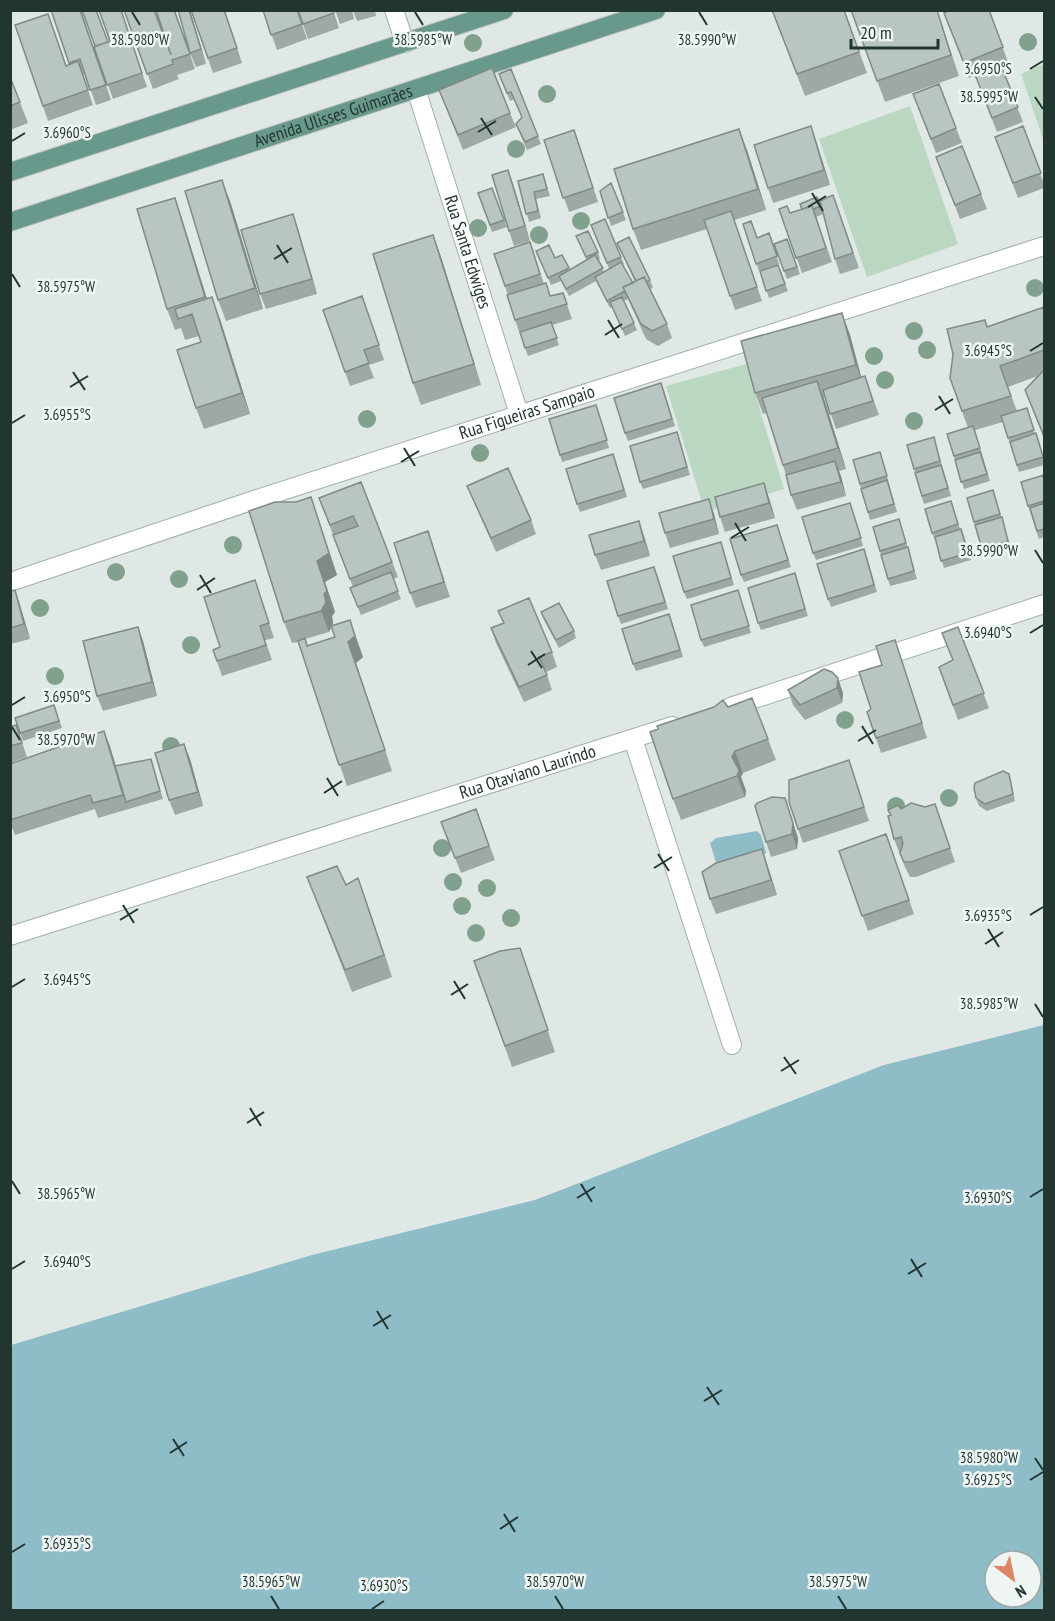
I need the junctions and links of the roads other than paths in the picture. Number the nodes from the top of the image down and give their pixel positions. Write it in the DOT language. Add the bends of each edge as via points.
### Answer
graph roads {
  1 [pos="394,10"];
  2 [pos="504,10"];
  3 [pos="656,10"];
  4 [pos="405,43"];
  5 [pos="416,89"];
  6 [pos="10,172"];
  7 [pos="10,222"];
  8 [pos="1044,246"];
  9 [pos="519,414"];
  10 [pos="10,582"];
  11 [pos="1044,604"];
  12 [pos="710,714"];
  13 [pos="688,721"];
  14 [pos="633,739"];
  15 [pos="10,936"];
  16 [pos="732,1045"];
  1 -- 4 [label="street"];
  2 -- 4 [label="main road"];
  3 -- 5 [label="main road, Avenida Ulisses Guimarães"];
  4 -- 6 [label="main road"];
  5 -- 7 [label="main road, Avenida Ulisses Guimarães"];
  5 -- 9 [label="street, Rua Santa Edwiges"];
  8 -- 9 [label="street, Rua Figueiras Sampaio"];
  9 -- 10 [label="street, Rua Figueiras Sampaio"];
  11 -- 12 [label="street"];
  13 -- 14 [label="street, Rua Otaviano Laurindo"];
  14 -- 15 [label="street, Rua Otaviano Laurindo"];
  14 -- 16 [label="street"];
}
